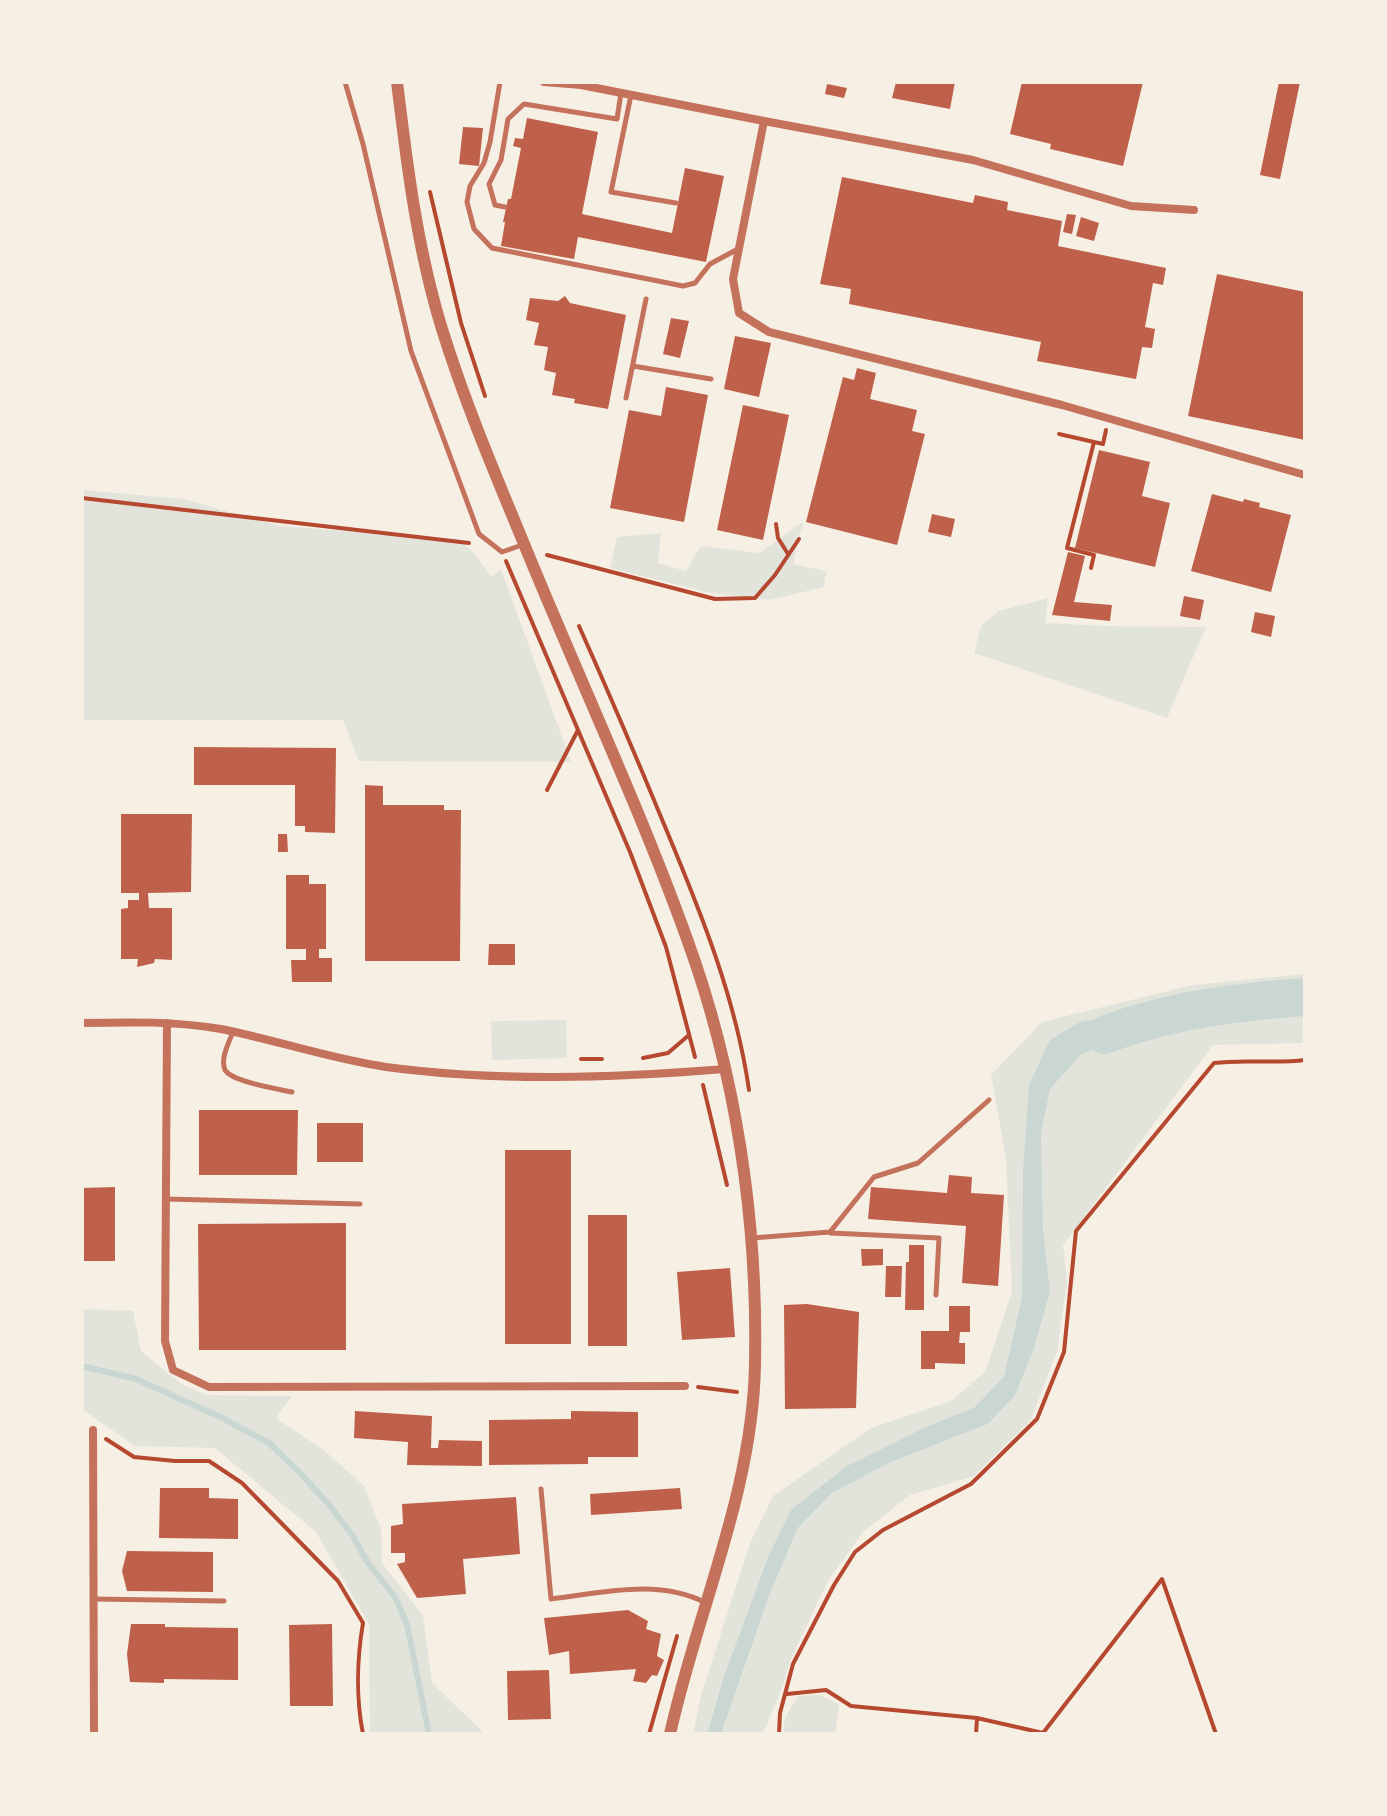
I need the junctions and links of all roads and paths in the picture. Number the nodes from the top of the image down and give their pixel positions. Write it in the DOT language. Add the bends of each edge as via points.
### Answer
graph roads {
  1 [pos="345,82"];
  2 [pos="397,82"];
  3 [pos="500,82"];
  4 [pos="544,82"];
  5 [pos="626,94"];
  6 [pos="764,121"];
  7 [pos="429,187"];
  8 [pos="676,203"];
  9 [pos="505,207"];
  10 [pos="1194,210"];
  11 [pos="739,248"];
  12 [pos="646,299"];
  13 [pos="633,366"];
  14 [pos="711,379"];
  15 [pos="486,398"];
  16 [pos="626,398"];
  17 [pos="1109,419"];
  18 [pos="1059,434"];
  19 [pos="1094,442"];
  20 [pos="1305,475"];
  21 [pos="82,498"];
  22 [pos="776,524"];
  23 [pos="799,539"];
  24 [pos="524,545"];
  25 [pos="492,546"];
  26 [pos="543,547"];
  27 [pos="502,552"];
  28 [pos="788,554"];
  29 [pos="547,555"];
  30 [pos="1091,568"];
  31 [pos="553,569"];
  32 [pos="578,625"];
  33 [pos="578,730"];
  34 [pos="547,790"];
  35 [pos="724,984"];
  36 [pos="82,1023"];
  37 [pos="167,1023"];
  38 [pos="233,1032"];
  39 [pos="689,1035"];
  40 [pos="581,1059"];
  41 [pos="609,1059"];
  42 [pos="638,1059"];
  43 [pos="1305,1060"];
  44 [pos="725,1069"];
  45 [pos="699,1072"];
  46 [pos="292,1092"];
  47 [pos="989,1100"];
  48 [pos="728,1191"];
  49 [pos="166,1199"];
  50 [pos="360,1204"];
  51 [pos="830,1232"];
  52 [pos="752,1238"];
  53 [pos="936,1295"];
  54 [pos="685,1386"];
  55 [pos="739,1392"];
  56 [pos="93,1430"];
  57 [pos="541,1489"];
  58 [pos="94,1599"];
  59 [pos="224,1601"];
  60 [pos="706,1603"];
  61 [pos="681,1623"];
  62 [pos="786,1694"];
  63 [pos="977,1718"];
  64 [pos="94,1734"];
  65 [pos="363,1734"];
  66 [pos="649,1734"];
  67 [pos="670,1734"];
  68 [pos="779,1734"];
  69 [pos="976,1734"];
  70 [pos="1043,1734"];
  71 [pos="1216,1734"];
  1 -- 25 [label="lane" via="411,351 479,534"];
  2 -- 24 [label="street" via="411,199 441,327"];
  3 -- 11 [label="lane" via="490,142 467,202 474,229 492,248 683,286 695,283 710,264"];
  4 -- 5 [label="street"];
  5 -- 6 [label="street"];
  5 -- 8 [label="lane" via="611,192"];
  5 -- 9 [label="lane" via="617,119 524,104 508,119 501,160 489,184 495,205"];
  6 -- 10 [label="street" via="973,160 1131,206"];
  6 -- 11 [label="street"];
  7 -- 15 [label="path" via="461,323"];
  11 -- 17 [label="street" via="733,279 739,313 769,332"];
  12 -- 13 [label="lane"];
  13 -- 14 [label="lane"];
  13 -- 16 [label="lane"];
  17 -- 19 [label="path" via="1103,444"];
  17 -- 20 [label="street"];
  18 -- 19 [label="path"];
  19 -- 30 [label="path" via="1067,548 1094,555"];
  21 -- 25 [label="path"];
  22 -- 28 [label="path"];
  23 -- 28 [label="path"];
  24 -- 27 [label="lane"];
  24 -- 44 [label="street" via="687,940"];
  25 -- 27 [label="lane"];
  26 -- 29 [label="path"];
  27 -- 33 [label="path"];
  28 -- 29 [label="path" via="755,598 715,599"];
  29 -- 31 [label="path"];
  32 -- 35 [label="path" via="691,888"];
  33 -- 34 [label="path"];
  33 -- 39 [label="path" via="666,947"];
  36 -- 37 [label="street"];
  37 -- 38 [label="street"];
  37 -- 49 [label="street"];
  38 -- 45 [label="street" via="384,1067 475,1076"];
  38 -- 46 [label="lane" via="226,1071 234,1078"];
  39 -- 42 [label="path" via="668,1053"];
  39 -- 45 [label="path"];
  40 -- 41 [label="path"];
  43 -- 62 [label="path" via="1214,1063 1076,1231 1064,1352 1037,1419 971,1484 883,1530 855,1552 793,1664"];
  44 -- 45 [label="street"];
  44 -- 52 [label="street"];
  45 -- 48 [label="path"];
  47 -- 51 [label="lane" via="918,1163 874,1177"];
  49 -- 50 [label="lane"];
  49 -- 54 [label="street" via="165,1341 173,1370 209,1387"];
  51 -- 52 [label="lane"];
  51 -- 53 [label="lane" via="939,1238"];
  52 -- 60 [label="street" via="755,1369 745,1453"];
  54 -- 55 [label="path"];
  56 -- 58 [label="street"];
  56 -- 65 [label="path" via="134,1457 209,1461 242,1483 338,1581 363,1623"];
  57 -- 60 [label="lane" via="551,1599 648,1588 689,1594"];
  58 -- 59 [label="lane"];
  58 -- 64 [label="street"];
  60 -- 67 [label="street"];
  61 -- 66 [label="path"];
  62 -- 63 [label="path" via="826,1690 851,1706"];
  62 -- 68 [label="path"];
  63 -- 69 [label="path"];
  63 -- 70 [label="path"];
  70 -- 71 [label="path" via="1162,1579"];
}
